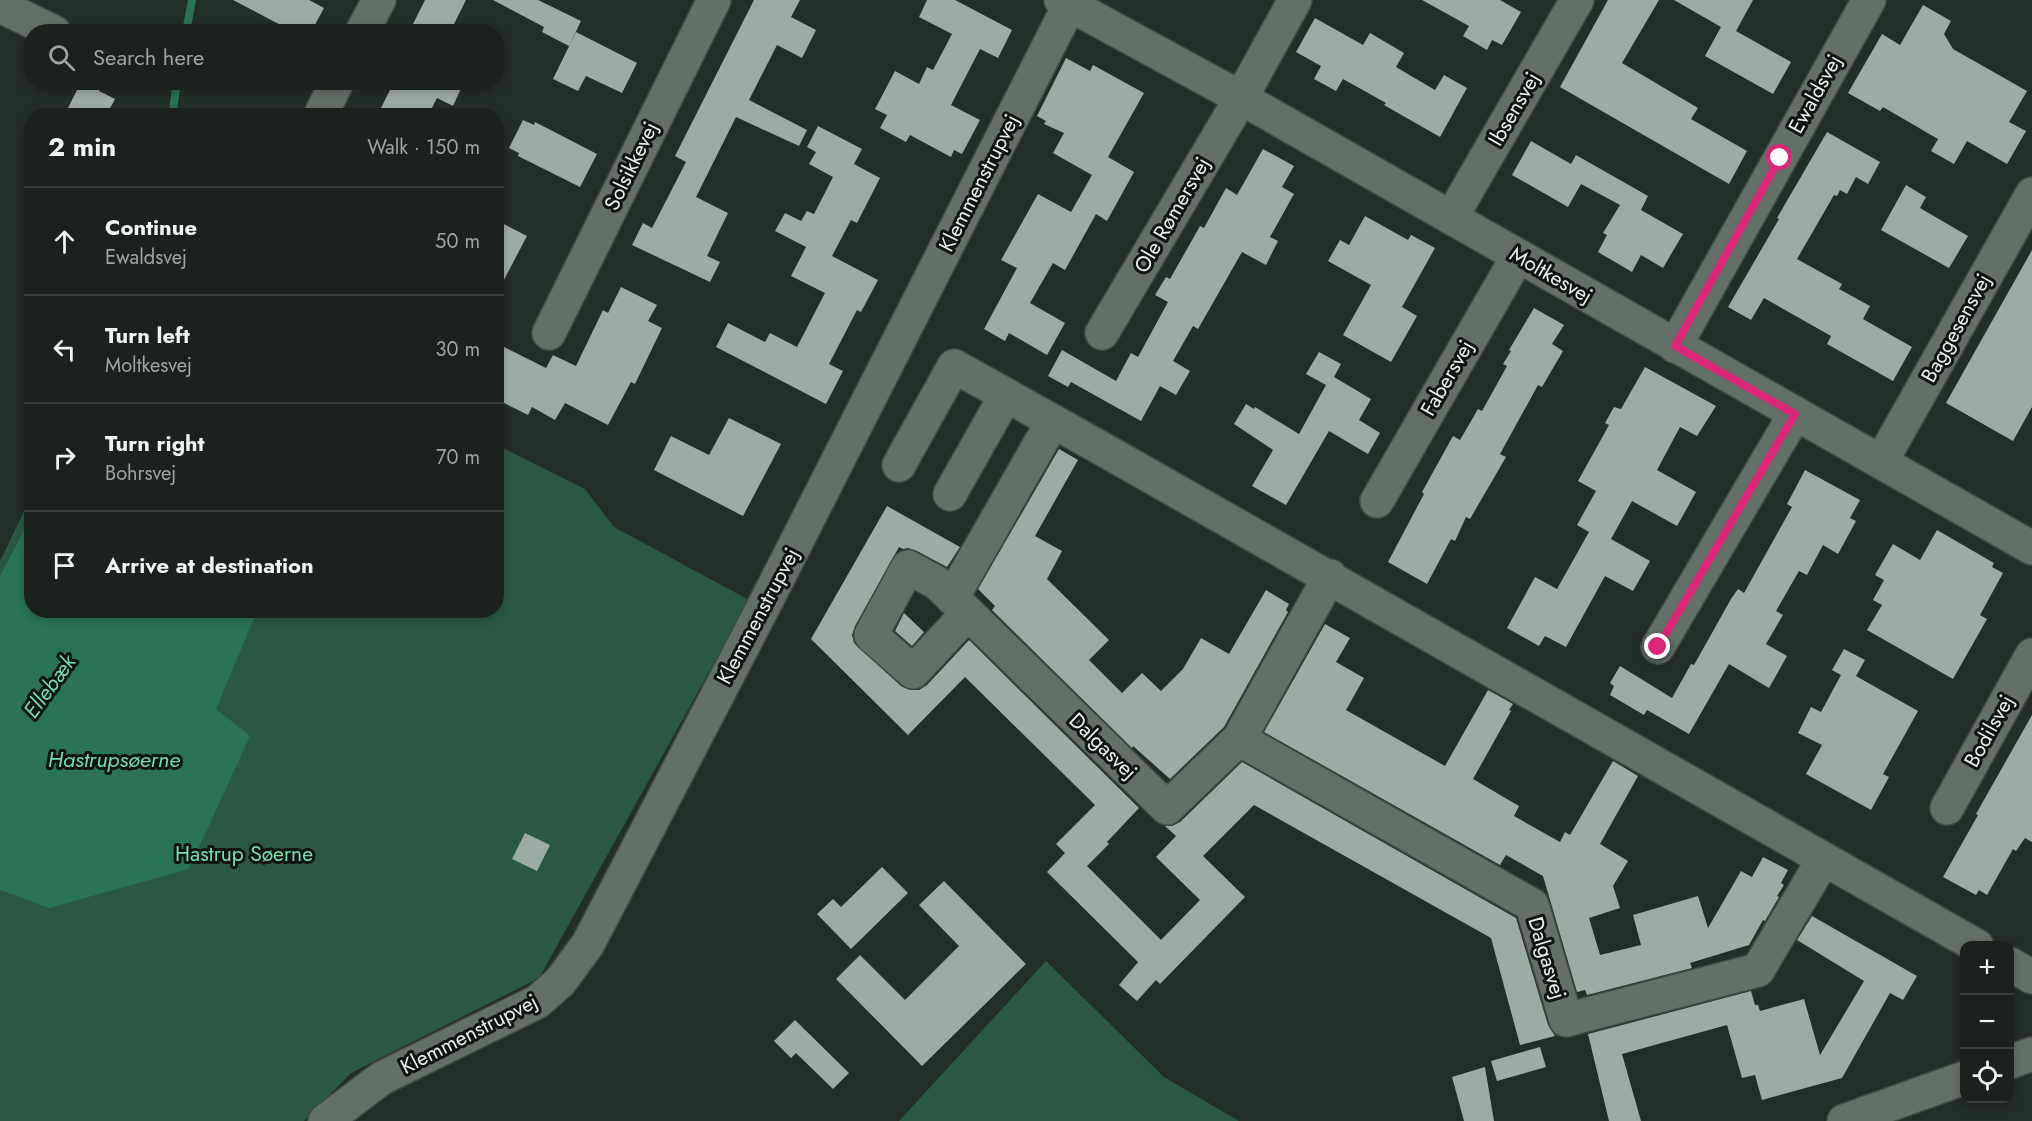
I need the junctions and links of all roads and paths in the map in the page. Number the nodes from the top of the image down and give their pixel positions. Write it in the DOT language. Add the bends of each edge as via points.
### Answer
graph roads {
  1 [pos="379,0"];
  2 [pos="714,0"];
  3 [pos="1295,0"];
  4 [pos="1576,0"];
  5 [pos="1869,0"];
  6 [pos="1068,1"];
  7 [pos="0,6"];
  8 [pos="37,24"];
  9 [pos="367,24"];
  10 [pos="332,90"];
  11 [pos="1241,98"];
  12 [pos="324,108"];
  13 [pos="2032,194"];
  14 [pos="1452,218"];
  15 [pos="1518,256"];
  16 [pos="549,333"];
  17 [pos="1102,333"];
  18 [pos="1675,346"];
  19 [pos="1006,395"];
  20 [pos="1795,414"];
  21 [pos="1053,421"];
  22 [pos="1881,462"];
  23 [pos="899,465"];
  24 [pos="951,494"];
  25 [pos="1377,501"];
  26 [pos="2032,548"];
  27 [pos="1330,576"];
  28 [pos="1658,647"];
  29 [pos="2032,655"];
  30 [pos="1239,739"];
  31 [pos="1947,808"];
  32 [pos="1823,860"];
  33 [pos="1970,941"];
  34 [pos="2014,966"];
  35 [pos="2032,977"];
  36 [pos="2032,1054"];
  37 [pos="2014,1061"];
  38 [pos="1960,1080"];
  39 [pos="325,1121"];
  40 [pos="1844,1121"];
  1 -- 9 [label="street"];
  2 -- 16 [label="street, Solsikkevej"];
  3 -- 11 [label="street, Ole Rømersvej"];
  4 -- 14 [label="street, Ibsensvej"];
  5 -- 18 [label="street, Ewaldsvej"];
  6 -- 11 [label="street, Moltkesvej"];
  6 -- 39 [label="street, Klemmenstrupvej" via="792,552 588,944 560,982 537,1002 382,1078"];
  7 -- 8 [label="street"];
  10 -- 12 [label="street"];
  11 -- 14 [label="street, Moltkesvej"];
  11 -- 17 [label="street, Ole Rømersvej"];
  13 -- 22 [label="street, Baggesensvej"];
  14 -- 15 [label="street, Moltkesvej"];
  15 -- 18 [label="street, Moltkesvej"];
  15 -- 25 [label="street, Fabersvej"];
  18 -- 20 [label="street, Moltkesvej"];
  19 -- 21 [label="street"];
  19 -- 23 [label="street" via="954,366"];
  19 -- 24 [label="street"];
  20 -- 22 [label="street, Moltkesvej"];
  20 -- 28 [label="street"];
  21 -- 27 [label="street"];
  21 -- 30 [label="street, Dalgasvej" via="960,606 1167,808"];
  22 -- 26 [label="street, Moltkesvej"];
  27 -- 30 [label="street, Dalgasvej"];
  27 -- 32 [label="street"];
  29 -- 31 [label="street, Bodilsvej"];
  30 -- 32 [label="street, Dalgasvej" via="1532,905 1566,1020 1758,970"];
  32 -- 33 [label="street"];
  34 -- 35 [label="street"];
  36 -- 37 [label="street"];
  38 -- 40 [label="street"];
}
